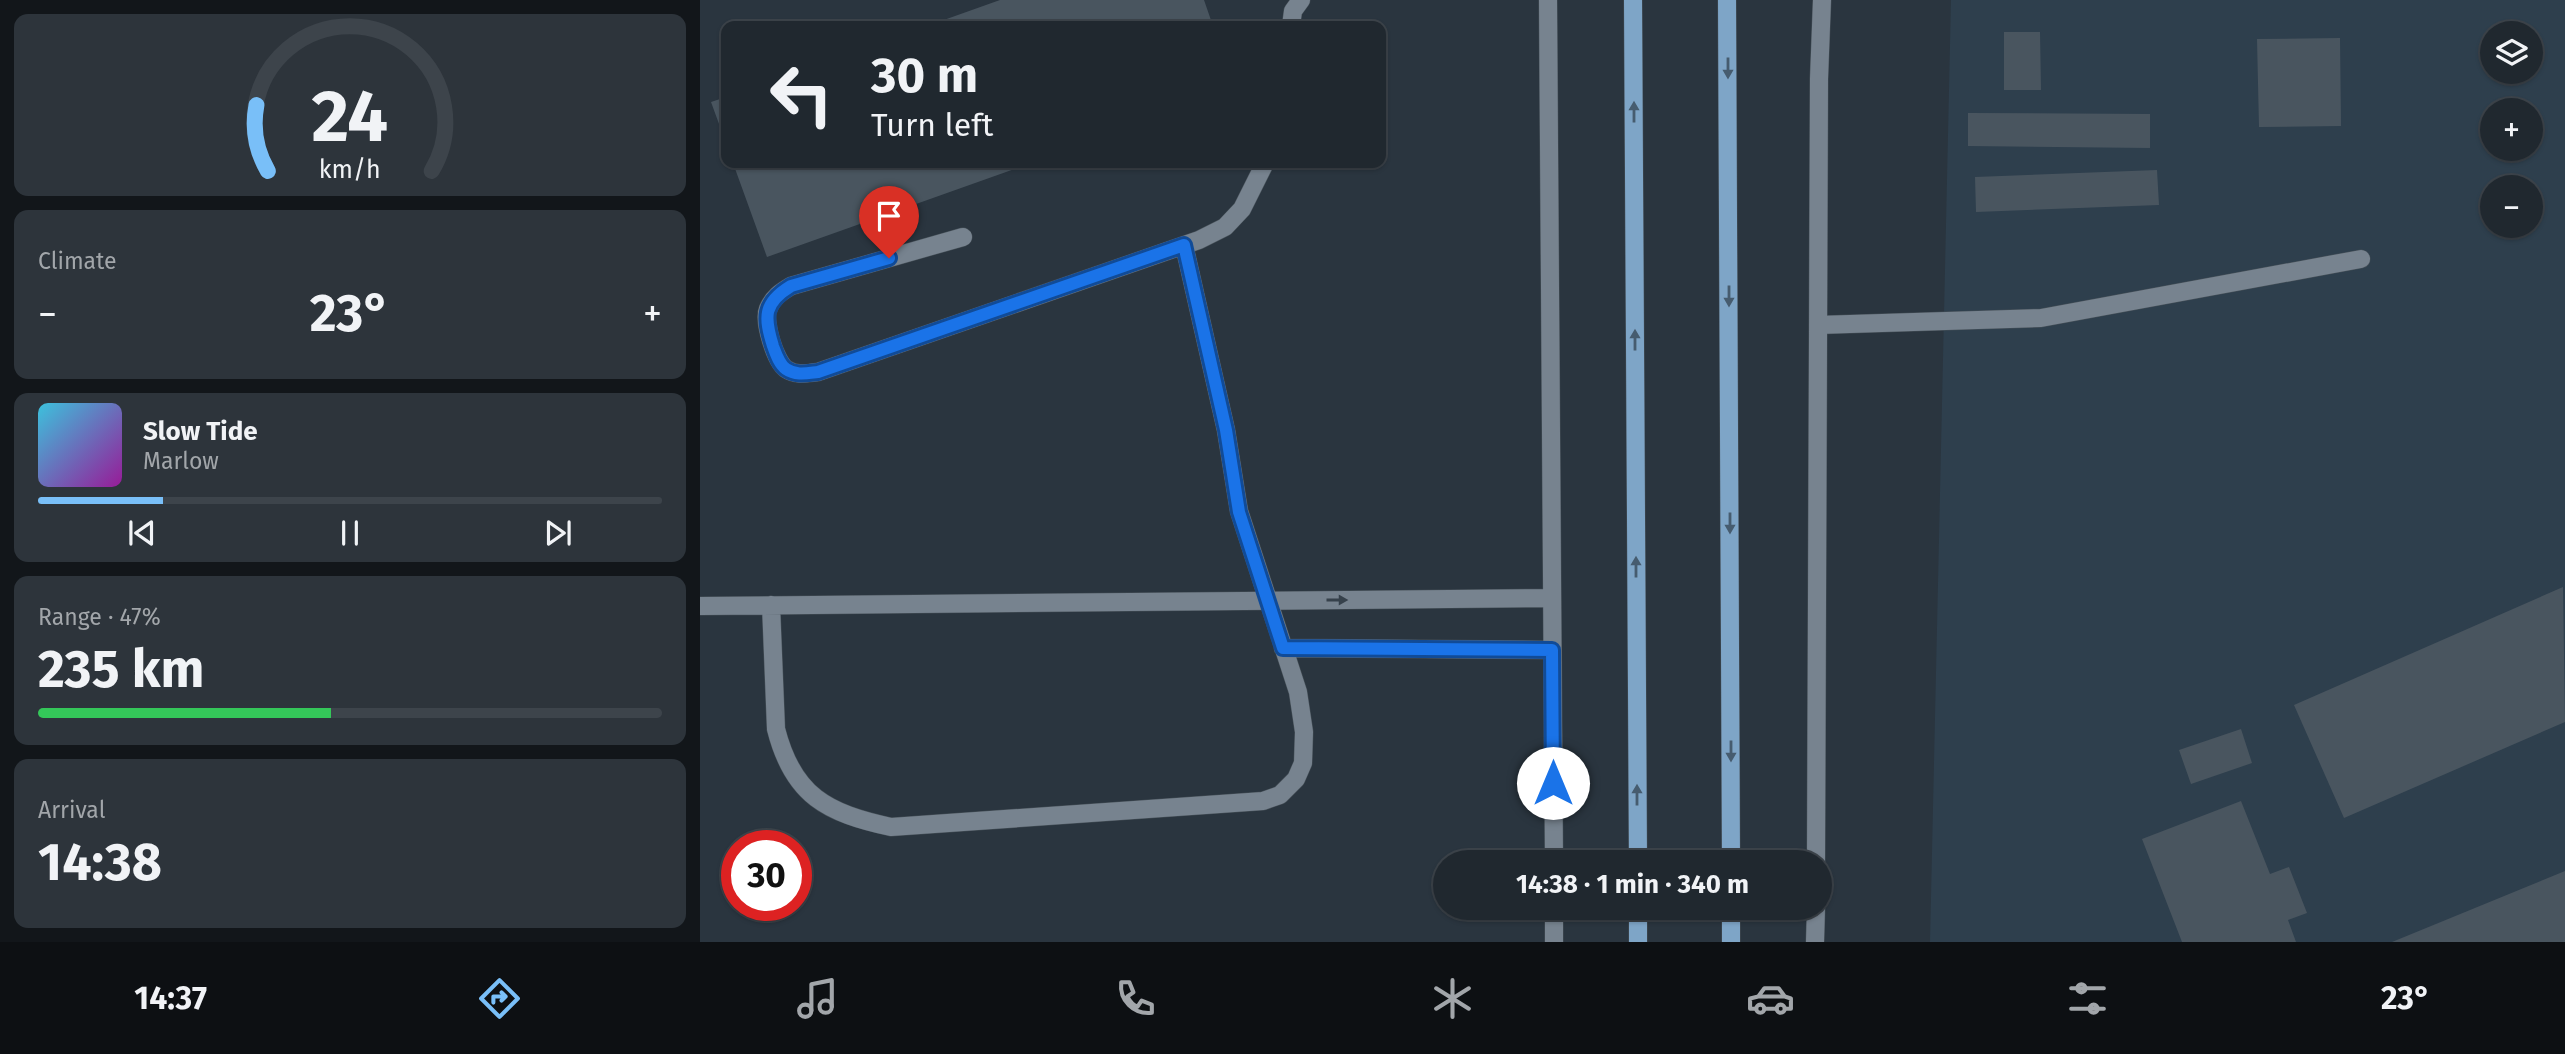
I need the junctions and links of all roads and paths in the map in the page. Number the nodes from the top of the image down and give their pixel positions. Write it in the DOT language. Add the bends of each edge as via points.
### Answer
graph roads {
  1 [pos="1301,0"];
  2 [pos="1548,0"];
  3 [pos="1633,0"];
  4 [pos="1727,0"];
  5 [pos="1822,0"];
  6 [pos="1292,21"];
  7 [pos="1262,168"];
  8 [pos="963,237"];
  9 [pos="1184,245"];
  10 [pos="2361,259"];
  11 [pos="1818,325"];
  12 [pos="1552,598"];
  13 [pos="1268,600"];
  14 [pos="771,605"];
  15 [pos="700,606"];
  16 [pos="1283,648"];
  17 [pos="1552,650"];
  18 [pos="1554,850"];
  19 [pos="1638,850"];
  20 [pos="1731,850"];
  21 [pos="1816,850"];
  22 [pos="1554,920"];
  23 [pos="1638,920"];
  24 [pos="1731,920"];
  25 [pos="1815,920"];
  26 [pos="1554,942"];
  27 [pos="1638,942"];
  28 [pos="1731,942"];
  29 [pos="1815,942"];
  1 -- 6 [label="street"];
  2 -- 12 [label="street"];
  19 -- 3 [label="main road, one-way"];
  4 -- 20 [label="main road, one-way"];
  5 -- 11 [label="street"];
  7 -- 9 [label="street" via="1242,209 1225,227"];
  8 -- 9 [label="street" via="791,286 777,295 767,311 777,357 793,372 818,372"];
  9 -- 13 [label="street" via="1226,430 1239,512"];
  10 -- 11 [label="street" via="2042,318"];
  11 -- 21 [label="street"];
  13 -- 12 [label="street, one-way"];
  12 -- 17 [label="street"];
  13 -- 14 [label="street"];
  13 -- 16 [label="street"];
  14 -- 15 [label="street"];
  14 -- 16 [label="street" via="776,729 800,784 825,804 891,827 1263,801 1280,795 1296,779 1303,763 1304,732 1298,692"];
  16 -- 17 [label="street"];
  17 -- 18 [label="street"];
  22 -- 26 [label="street"];
  23 -- 27 [label="main road"];
  24 -- 28 [label="main road"];
  25 -- 29 [label="street"];
}
